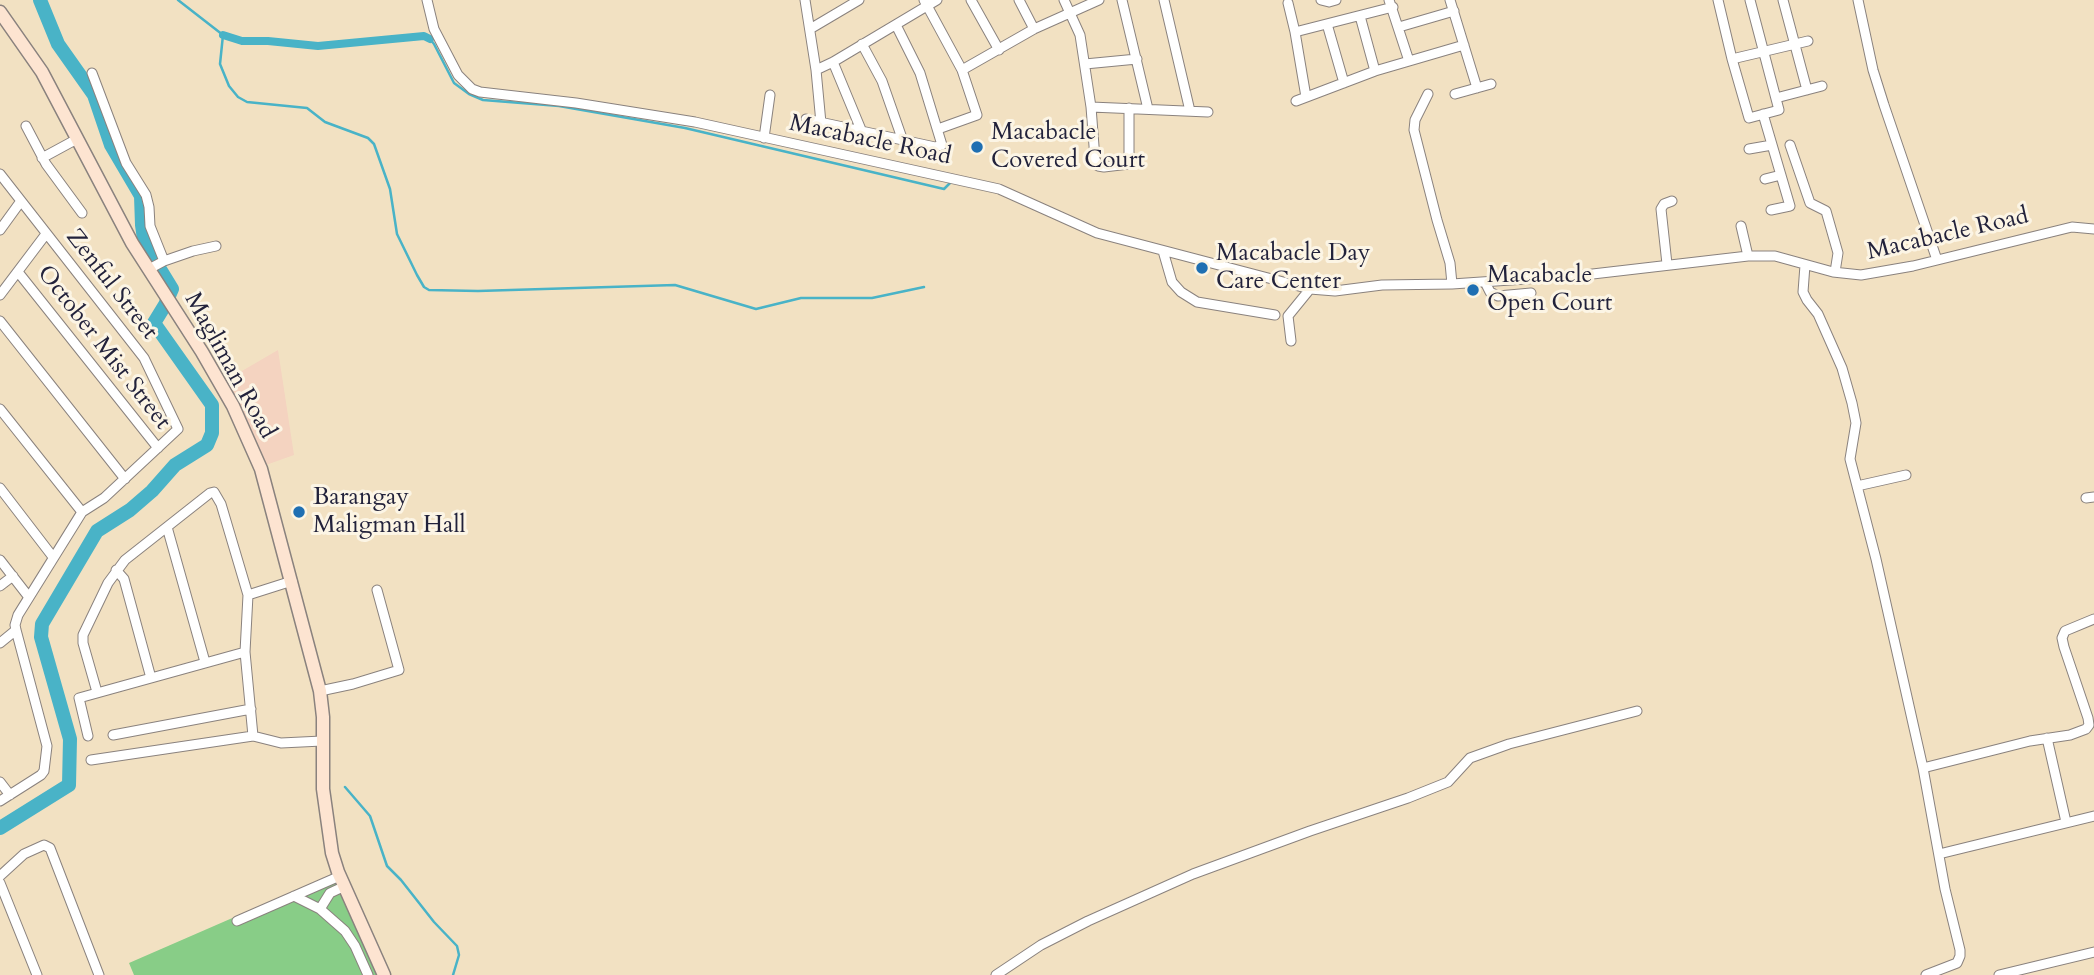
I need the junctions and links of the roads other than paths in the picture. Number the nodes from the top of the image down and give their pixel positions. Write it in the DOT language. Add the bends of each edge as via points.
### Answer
graph roads {
  1 [pos="427,0"];
  2 [pos="806,0"];
  3 [pos="859,0"];
  4 [pos="937,0"];
  5 [pos="971,0"];
  6 [pos="1018,0"];
  7 [pos="1065,0"];
  8 [pos="1100,0"];
  9 [pos="1122,0"];
  10 [pos="1164,0"];
  11 [pos="1321,0"];
  12 [pos="1336,0"];
  13 [pos="1450,0"];
  14 [pos="1717,0"];
  15 [pos="1750,0"];
  16 [pos="1783,0"];
  17 [pos="1858,0"];
  18 [pos="926,2"];
  19 [pos="1288,2"];
  20 [pos="1391,4"];
  21 [pos="1454,11"];
  22 [pos="0,12"];
  23 [pos="1072,13"];
  24 [pos="1360,16"];
  25 [pos="896,24"];
  26 [pos="1327,24"];
  27 [pos="1399,27"];
  28 [pos="810,29"];
  29 [pos="1034,29"];
  30 [pos="1295,32"];
  31 [pos="1808,41"];
  32 [pos="863,44"];
  33 [pos="1464,44"];
  34 [pos="1794,45"];
  35 [pos="999,50"];
  36 [pos="1762,52"];
  37 [pos="1732,58"];
  38 [pos="1137,59"];
  39 [pos="1409,61"];
  40 [pos="833,62"];
  41 [pos="1085,64"];
  42 [pos="816,69"];
  43 [pos="962,70"];
  44 [pos="1375,71"];
  45 [pos="92,73"];
  46 [pos="1344,83"];
  47 [pos="1490,84"];
  48 [pos="1822,86"];
  49 [pos="1477,88"];
  50 [pos="1807,90"];
  51 [pos="770,94"];
  52 [pos="1428,94"];
  53 [pos="1455,94"];
  54 [pos="1776,98"];
  55 [pos="1091,107"];
  56 [pos="1129,108"];
  57 [pos="1148,109"];
  58 [pos="1190,111"];
  59 [pos="1208,112"];
  60 [pos="1763,114"];
  61 [pos="806,119"];
  62 [pos="821,123"];
  63 [pos="26,126"];
  64 [pos="938,129"];
  65 [pos="862,132"];
  66 [pos="764,138"];
  67 [pos="77,139"];
  68 [pos="903,141"];
  69 [pos="1772,145"];
  70 [pos="1790,145"];
  71 [pos="1749,149"];
  72 [pos="42,158"];
  73 [pos="0,174"];
  74 [pos="1781,175"];
  75 [pos="1765,179"];
  76 [pos="21,201"];
  77 [pos="1672,201"];
  78 [pos="1770,210"];
  79 [pos="82,213"];
  80 [pos="1741,226"];
  81 [pos="2094,229"];
  82 [pos="0,230"];
  83 [pos="46,234"];
  84 [pos="216,246"];
  85 [pos="1163,251"];
  86 [pos="1748,256"];
  87 [pos="1937,260"];
  88 [pos="157,264"];
  89 [pos="1667,264"];
  90 [pos="1805,265"];
  91 [pos="18,272"];
  92 [pos="1835,272"];
  93 [pos="1485,282"];
  94 [pos="1452,284"];
  95 [pos="1310,289"];
  96 [pos="1531,293"];
  97 [pos="0,295"];
  98 [pos="1275,315"];
  99 [pos="0,321"];
  100 [pos="1292,341"];
  101 [pos="0,409"];
  102 [pos="158,448"];
  103 [pos="1906,475"];
  104 [pos="125,479"];
  105 [pos="1857,486"];
  106 [pos="0,488"];
  107 [pos="82,512"];
  108 [pos="167,527"];
  109 [pos="54,557"];
  110 [pos="0,560"];
  111 [pos="116,570"];
  112 [pos="13,576"];
  113 [pos="292,581"];
  114 [pos="0,586"];
  115 [pos="377,590"];
  116 [pos="248,595"];
  117 [pos="29,596"];
  118 [pos="2094,619"];
  119 [pos="16,630"];
  120 [pos="0,643"];
  121 [pos="245,652"];
  122 [pos="205,662"];
  123 [pos="151,678"];
  124 [pos="320,691"];
  125 [pos="97,692"];
  126 [pos="251,709"];
  127 [pos="1637,711"];
  128 [pos="88,736"];
  129 [pos="113,736"];
  130 [pos="253,736"];
  131 [pos="2047,738"];
  132 [pos="322,741"];
  133 [pos="91,760"];
  134 [pos="1923,768"];
  135 [pos="0,782"];
  136 [pos="10,794"];
  137 [pos="0,801"];
  138 [pos="2094,816"];
  139 [pos="2066,822"];
  140 [pos="1939,854"];
  141 [pos="0,876"];
  142 [pos="342,881"];
  143 [pos="0,883"];
  144 [pos="294,896"];
  145 [pos="320,909"];
  146 [pos="237,921"];
  147 [pos="2094,952"];
  148 [pos="2033,971"];
  149 [pos="37,975"];
  150 [pos="99,975"];
  151 [pos="368,975"];
  152 [pos="384,975"];
  153 [pos="996,975"];
  154 [pos="1926,975"];
  155 [pos="1999,975"];
  1 -- 66 [label="street, Macabacle Road" via="434,29 458,75 472,89 695,122"];
  2 -- 28 [label="street"];
  3 -- 28 [label="street"];
  4 -- 18 [label="street"];
  5 -- 35 [label="street"];
  6 -- 29 [label="street"];
  7 -- 23 [label="street"];
  8 -- 23 [label="street"];
  9 -- 38 [label="street"];
  10 -- 58 [label="street"];
  11 -- 12 [label="street"];
  13 -- 21 [label="street"];
  14 -- 37 [label="street"];
  15 -- 36 [label="street"];
  16 -- 34 [label="street"];
  17 -- 87 [label="street" via="1873,70"];
  18 -- 25 [label="street"];
  18 -- 43 [label="street"];
  19 -- 30 [label="street"];
  20 -- 24 [label="street"];
  20 -- 27 [label="street"];
  21 -- 27 [label="street"];
  21 -- 33 [label="street"];
  22 -- 67 [label="street, Magliman Road" via="42,72"];
  23 -- 29 [label="street"];
  23 -- 41 [label="street"];
  24 -- 26 [label="street"];
  24 -- 44 [label="street"];
  25 -- 32 [label="street"];
  25 -- 64 [label="street" via="920,74"];
  26 -- 30 [label="street"];
  26 -- 46 [label="street"];
  27 -- 39 [label="street"];
  28 -- 42 [label="street"];
  29 -- 35 [label="street"];
  30 -- 46 [label="street" via="1301,99"];
  31 -- 34 [label="street"];
  32 -- 40 [label="street"];
  32 -- 68 [label="street"];
  33 -- 39 [label="street"];
  33 -- 49 [label="street"];
  34 -- 36 [label="street"];
  34 -- 50 [label="street"];
  35 -- 43 [label="street"];
  36 -- 37 [label="street"];
  36 -- 54 [label="street"];
  37 -- 60 [label="street" via="1749,118"];
  38 -- 41 [label="street"];
  38 -- 57 [label="street"];
  39 -- 44 [label="street"];
  40 -- 42 [label="street"];
  40 -- 65 [label="street"];
  41 -- 55 [label="street"];
  42 -- 62 [label="street"];
  43 -- 64 [label="street" via="977,115"];
  44 -- 46 [label="street"];
  45 -- 88 [label="street" via="126,163 146,195"];
  47 -- 49 [label="street"];
  48 -- 50 [label="street"];
  49 -- 53 [label="street"];
  50 -- 54 [label="street"];
  51 -- 66 [label="street"];
  52 -- 94 [label="street" via="1414,130"];
  54 -- 60 [label="street" via="1779,110"];
  55 -- 56 [label="street"];
  55 -- 56 [label="street" via="1096,159 1098,166 1104,167 1129,164"];
  56 -- 57 [label="street"];
  57 -- 58 [label="street"];
  58 -- 59 [label="street"];
  60 -- 69 [label="street"];
  61 -- 62 [label="street"];
  62 -- 65 [label="street"];
  63 -- 72 [label="street"];
  64 -- 68 [label="street" via="939,147"];
  65 -- 68 [label="street"];
  66 -- 85 [label="street, Macabacle Road" via="999,189 1097,233"];
  67 -- 72 [label="street"];
  67 -- 88 [label="street, Magliman Road" via="132,243"];
  69 -- 71 [label="street"];
  69 -- 74 [label="street"];
  70 -- 92 [label="street" via="1810,203 1826,211 1838,253"];
  72 -- 79 [label="street"];
  73 -- 76 [label="street, Zenful Street"];
  74 -- 75 [label="street"];
  74 -- 78 [label="street" via="1790,206"];
  76 -- 82 [label="street"];
  76 -- 83 [label="street, Zenful Street"];
  77 -- 89 [label="street" via="1661,209"];
  80 -- 86 [label="street"];
  81 -- 87 [label="street, Macabacle Road" via="2072,228"];
  83 -- 91 [label="street"];
  83 -- 102 [label="street, Zenful Street" via="144,358 178,429"];
  84 -- 88 [label="street"];
  85 -- 95 [label="street, Macabacle Road"];
  85 -- 98 [label="street" via="1172,282 1197,302"];
  86 -- 89 [label="street, Macabacle Road"];
  86 -- 90 [label="street, Macabacle Road" via="1774,256"];
  87 -- 92 [label="street, Macabacle Road" via="1861,275"];
  88 -- 113 [label="street, Magliman Road" via="166,297 246,433 261,469"];
  89 -- 93 [label="street, Macabacle Road"];
  90 -- 92 [label="street, Macabacle Road"];
  90 -- 105 [label="street" via="1804,292 1828,335 1852,403 1856,423 1850,459"];
  91 -- 97 [label="street"];
  91 -- 102 [label="street, October Mist Street"];
  93 -- 94 [label="street, Macabacle Road"];
  93 -- 96 [label="street" via="1498,296"];
  94 -- 95 [label="street, Macabacle Road"];
  95 -- 100 [label="street" via="1288,316"];
  99 -- 104 [label="street"];
  101 -- 107 [label="street"];
  102 -- 104 [label="street"];
  103 -- 105 [label="street"];
  104 -- 107 [label="street"];
  105 -- 134 [label="street"];
  106 -- 109 [label="street"];
  107 -- 109 [label="street"];
  108 -- 111 [label="street"];
  108 -- 116 [label="street" via="210,493 216,494"];
  108 -- 122 [label="street"];
  109 -- 117 [label="street"];
  110 -- 112 [label="street"];
  111 -- 123 [label="street" via="124,579"];
  111 -- 125 [label="street" via="83,635"];
  112 -- 114 [label="street"];
  112 -- 117 [label="street"];
  113 -- 116 [label="street"];
  113 -- 124 [label="street, Magliman Road"];
  115 -- 124 [label="street" via="399,670"];
  116 -- 121 [label="street"];
  117 -- 119 [label="street" via="16,620"];
  118 -- 131 [label="street" via="2065,631 2063,638 2089,724 2081,732"];
  119 -- 120 [label="street"];
  119 -- 136 [label="street" via="47,746 41,775"];
  121 -- 122 [label="street"];
  121 -- 126 [label="street"];
  122 -- 123 [label="street"];
  123 -- 125 [label="street"];
  124 -- 132 [label="street, Magliman Road"];
  125 -- 128 [label="street" via="79,698"];
  126 -- 129 [label="street"];
  126 -- 130 [label="street"];
  127 -- 153 [label="street" via="1470,758 1448,782 1193,874 1041,945"];
  130 -- 132 [label="street" via="281,743"];
  130 -- 133 [label="street"];
  131 -- 134 [label="street"];
  131 -- 139 [label="street"];
  132 -- 142 [label="street, Magliman Road" via="325,814"];
  134 -- 140 [label="street"];
  135 -- 136 [label="street"];
  136 -- 137 [label="street"];
  138 -- 139 [label="street"];
  139 -- 140 [label="street"];
  140 -- 154 [label="street" via="1960,956 1953,966"];
  141 -- 150 [label="street" via="24,854 44,845 50,848"];
  142 -- 144 [label="street"];
  142 -- 145 [label="street"];
  142 -- 152 [label="street, Magliman Road"];
  143 -- 149 [label="street"];
  144 -- 145 [label="street"];
  144 -- 146 [label="street"];
  145 -- 151 [label="street" via="351,939"];
  147 -- 148 [label="street"];
  148 -- 155 [label="street"];
}
